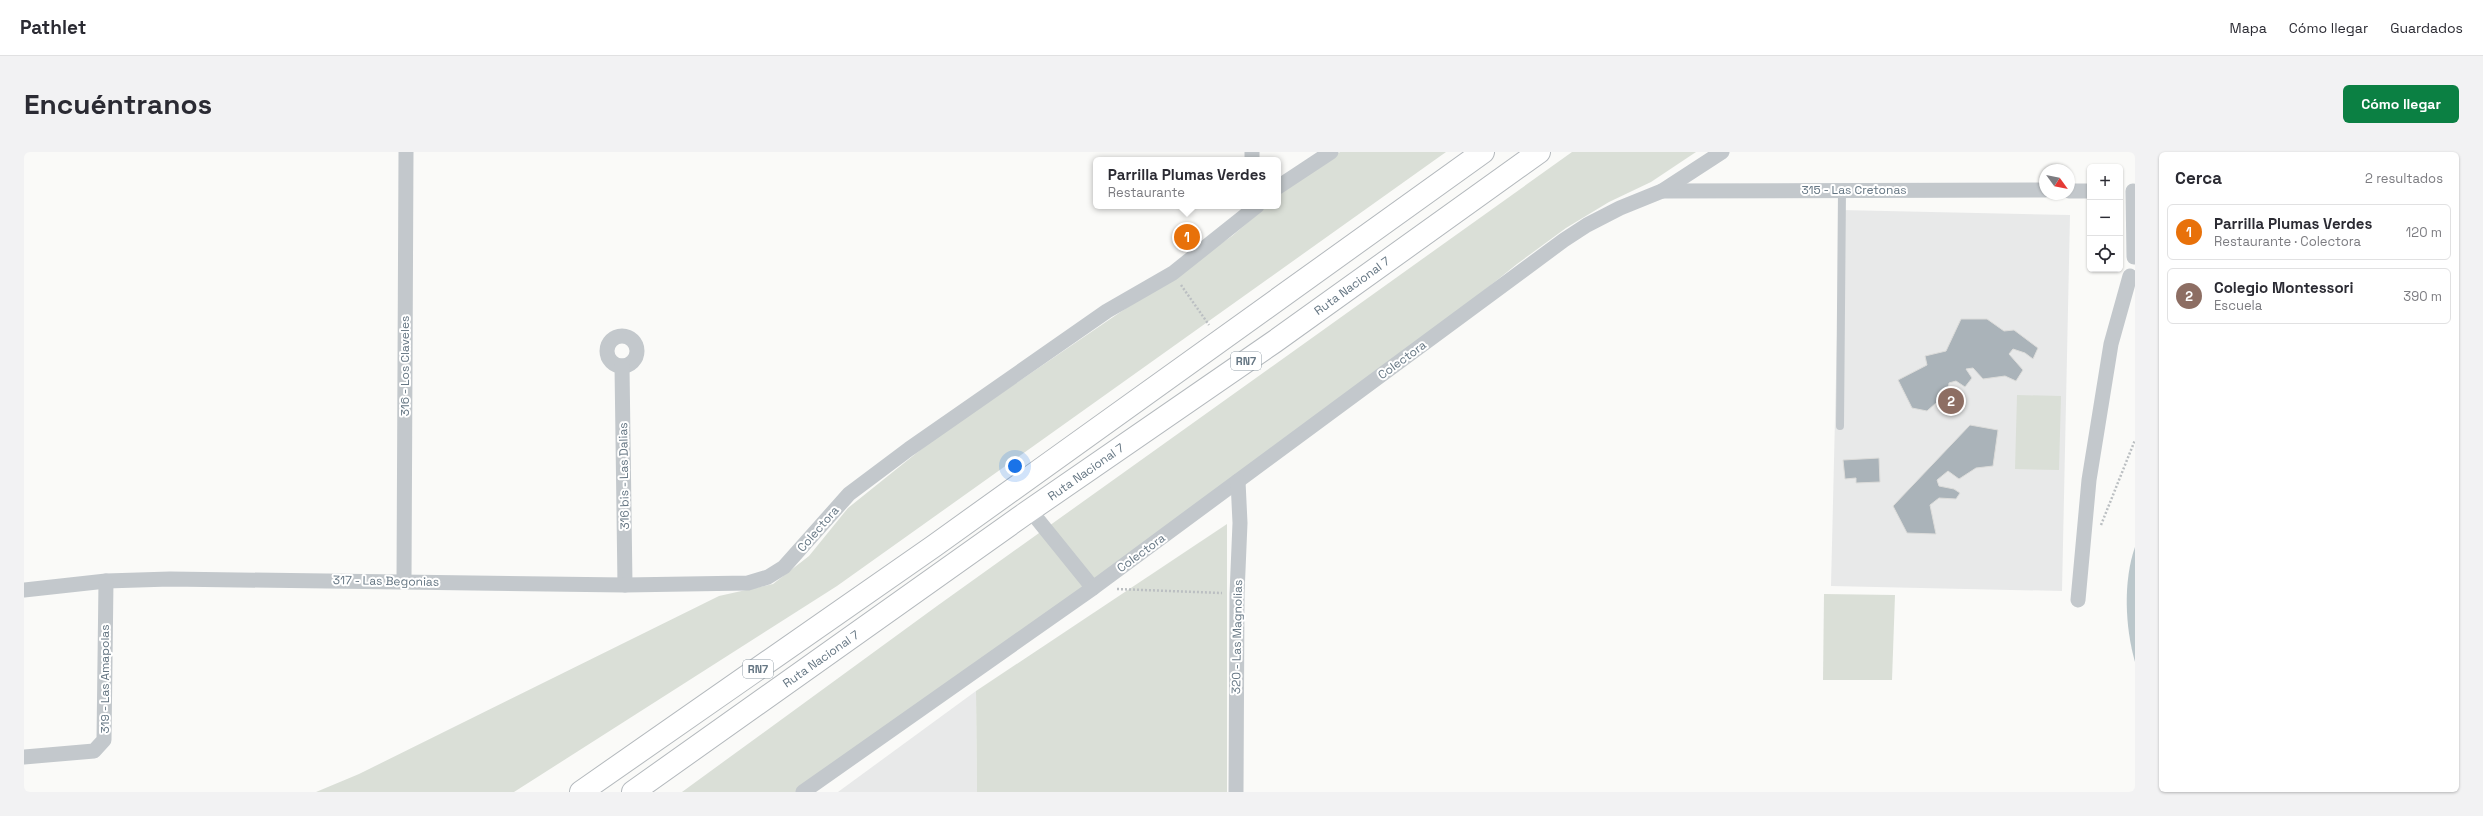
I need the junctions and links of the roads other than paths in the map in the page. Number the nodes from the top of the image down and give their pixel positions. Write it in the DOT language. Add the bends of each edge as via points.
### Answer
graph roads {
  1 [pos="406,152"];
  2 [pos="1331,152"];
  3 [pos="1482,152"];
  4 [pos="1539,152"];
  5 [pos="1722,152"];
  6 [pos="1281,185"];
  7 [pos="1842,190"];
  8 [pos="2039,190"];
  9 [pos="2075,190"];
  10 [pos="1662,191"];
  11 [pos="2087,191"];
  12 [pos="2129,191"];
  13 [pos="1252,209"];
  14 [pos="2135,257"];
  15 [pos="2132,279"];
  16 [pos="622,366"];
  17 [pos="1840,426"];
  18 [pos="1238,481"];
  19 [pos="1030,510"];
  20 [pos="106,581"];
  21 [pos="404,581"];
  22 [pos="748,583"];
  23 [pos="625,585"];
  24 [pos="1093,588"];
  25 [pos="24,590"];
  26 [pos="2078,600"];
  27 [pos="705,742"];
  28 [pos="642,750"];
  29 [pos="24,757"];
  30 [pos="564,792"];
  31 [pos="581,792"];
  32 [pos="633,792"];
  33 [pos="652,792"];
  34 [pos="803,792"];
  35 [pos="1236,792"];
  1 -- 21 [label="street, 316 - Los Claveles"];
  2 -- 6 [label="street"];
  3 -- 28 [label="highway, RN7" via="934,546"];
  4 -- 19 [label="highway, Ruta Nacional 7 / RN7" via="1274,342"];
  5 -- 10 [label="street, Colectora"];
  7 -- 8 [label="street, 315 - Las Cretonas"];
  7 -- 10 [label="street, 315 - Las Cretonas"];
  7 -- 17 [label="lane"];
  9 -- 11 [label="street"];
  10 -- 18 [label="street, Colectora" via="1587,224"];
  12 -- 14 [label="street"];
  13 -- 22 [label="street, Colectora" via="1172,273 1108,311 909,448 849,494 784,567 768,577"];
  14 -- 15 [label="street" via="2129,263"];
  15 -- 26 [label="street" via="2111,344 2089,480"];
  16 -- 23 [label="street, 316 bis - Las Dalias"];
  18 -- 24 [label="street, Colectora"];
  18 -- 35 [label="street, 320 - Las Magnolias" via="1240,523"];
  19 -- 24 [label="street"];
  19 -- 27 [label="highway, Ruta Nacional 7 / RN7"];
  20 -- 21 [label="street, 317 - Las Begonias"];
  20 -- 25 [label="street, 317 - Las Begonias"];
  20 -- 29 [label="street, 319 - Las Amapolas" via="104,740 94,751"];
  21 -- 23 [label="street, 317 - Las Begonias"];
  22 -- 23 [label="street, 317 - Las Begonias"];
  24 -- 34 [label="street, Colectora"];
  27 -- 32 [label="highway, Ruta Nacional 7 / RN7"];
  27 -- 33 [label="highway"];
  28 -- 30 [label="highway"];
  28 -- 31 [label="highway, RN7"];
}
